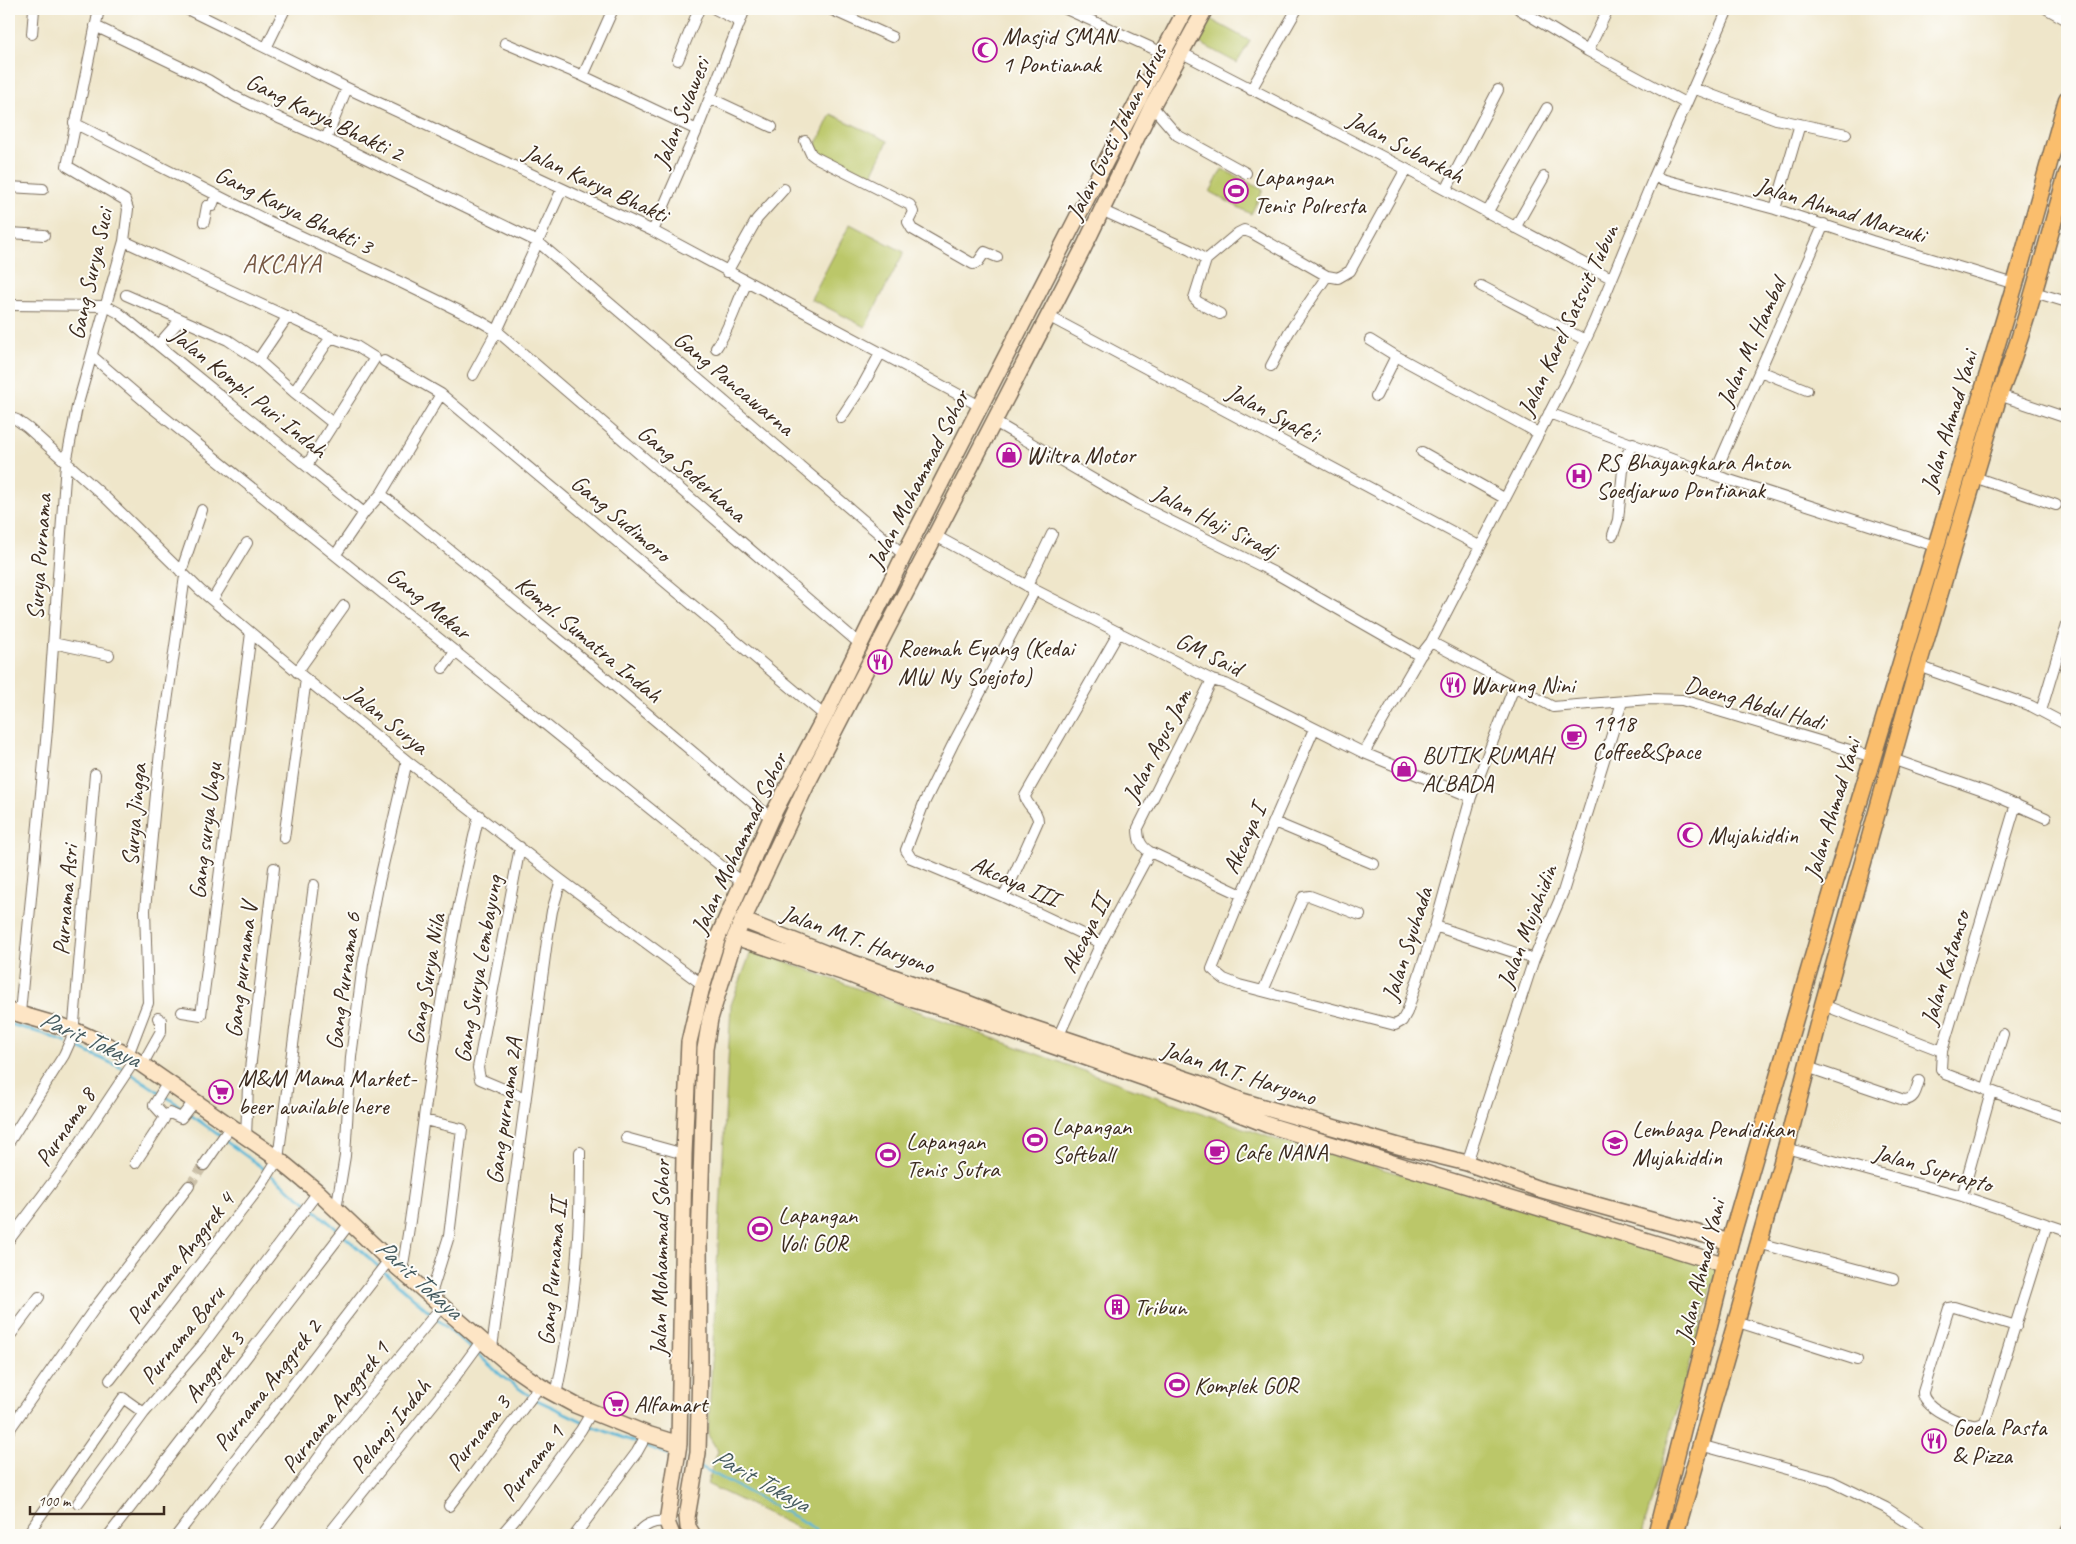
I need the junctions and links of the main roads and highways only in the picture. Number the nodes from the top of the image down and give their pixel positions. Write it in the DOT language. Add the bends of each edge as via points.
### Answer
graph roads {
  1 [pos="2067,99"];
  2 [pos="2067,174"];
  3 [pos="2040,195"];
  4 [pos="2059,200"];
  5 [pos="1958,472"];
  6 [pos="1974,477"];
  7 [pos="1826,912"];
  8 [pos="1847,919"];
  9 [pos="1687,1416"];
  10 [pos="1706,1420"];
  11 [pos="1656,1535"];
  12 [pos="1675,1535"];
  1 -- 3 [label="main road, Jalan Ahmad Yani"];
  2 -- 4 [label="main road, Jalan Ahmad Yani"];
  3 -- 4 [label="main road"];
  3 -- 5 [label="main road, Jalan Ahmad Yani"];
  4 -- 6 [label="main road, Jalan Ahmad Yani" via="2034,292"];
  5 -- 6 [label="main road"];
  5 -- 7 [label="main road, Jalan Ahmad Yani"];
  6 -- 8 [label="main road, Jalan Ahmad Yani"];
  7 -- 8 [label="main road"];
  7 -- 9 [label="main road, Jalan Ahmad Yani" via="1730,1242"];
  8 -- 10 [label="main road, Jalan Ahmad Yani" via="1786,1148"];
  9 -- 10 [label="main road"];
  9 -- 11 [label="main road, Jalan Ahmad Yani"];
  10 -- 12 [label="main road, Jalan Ahmad Yani"];
}
